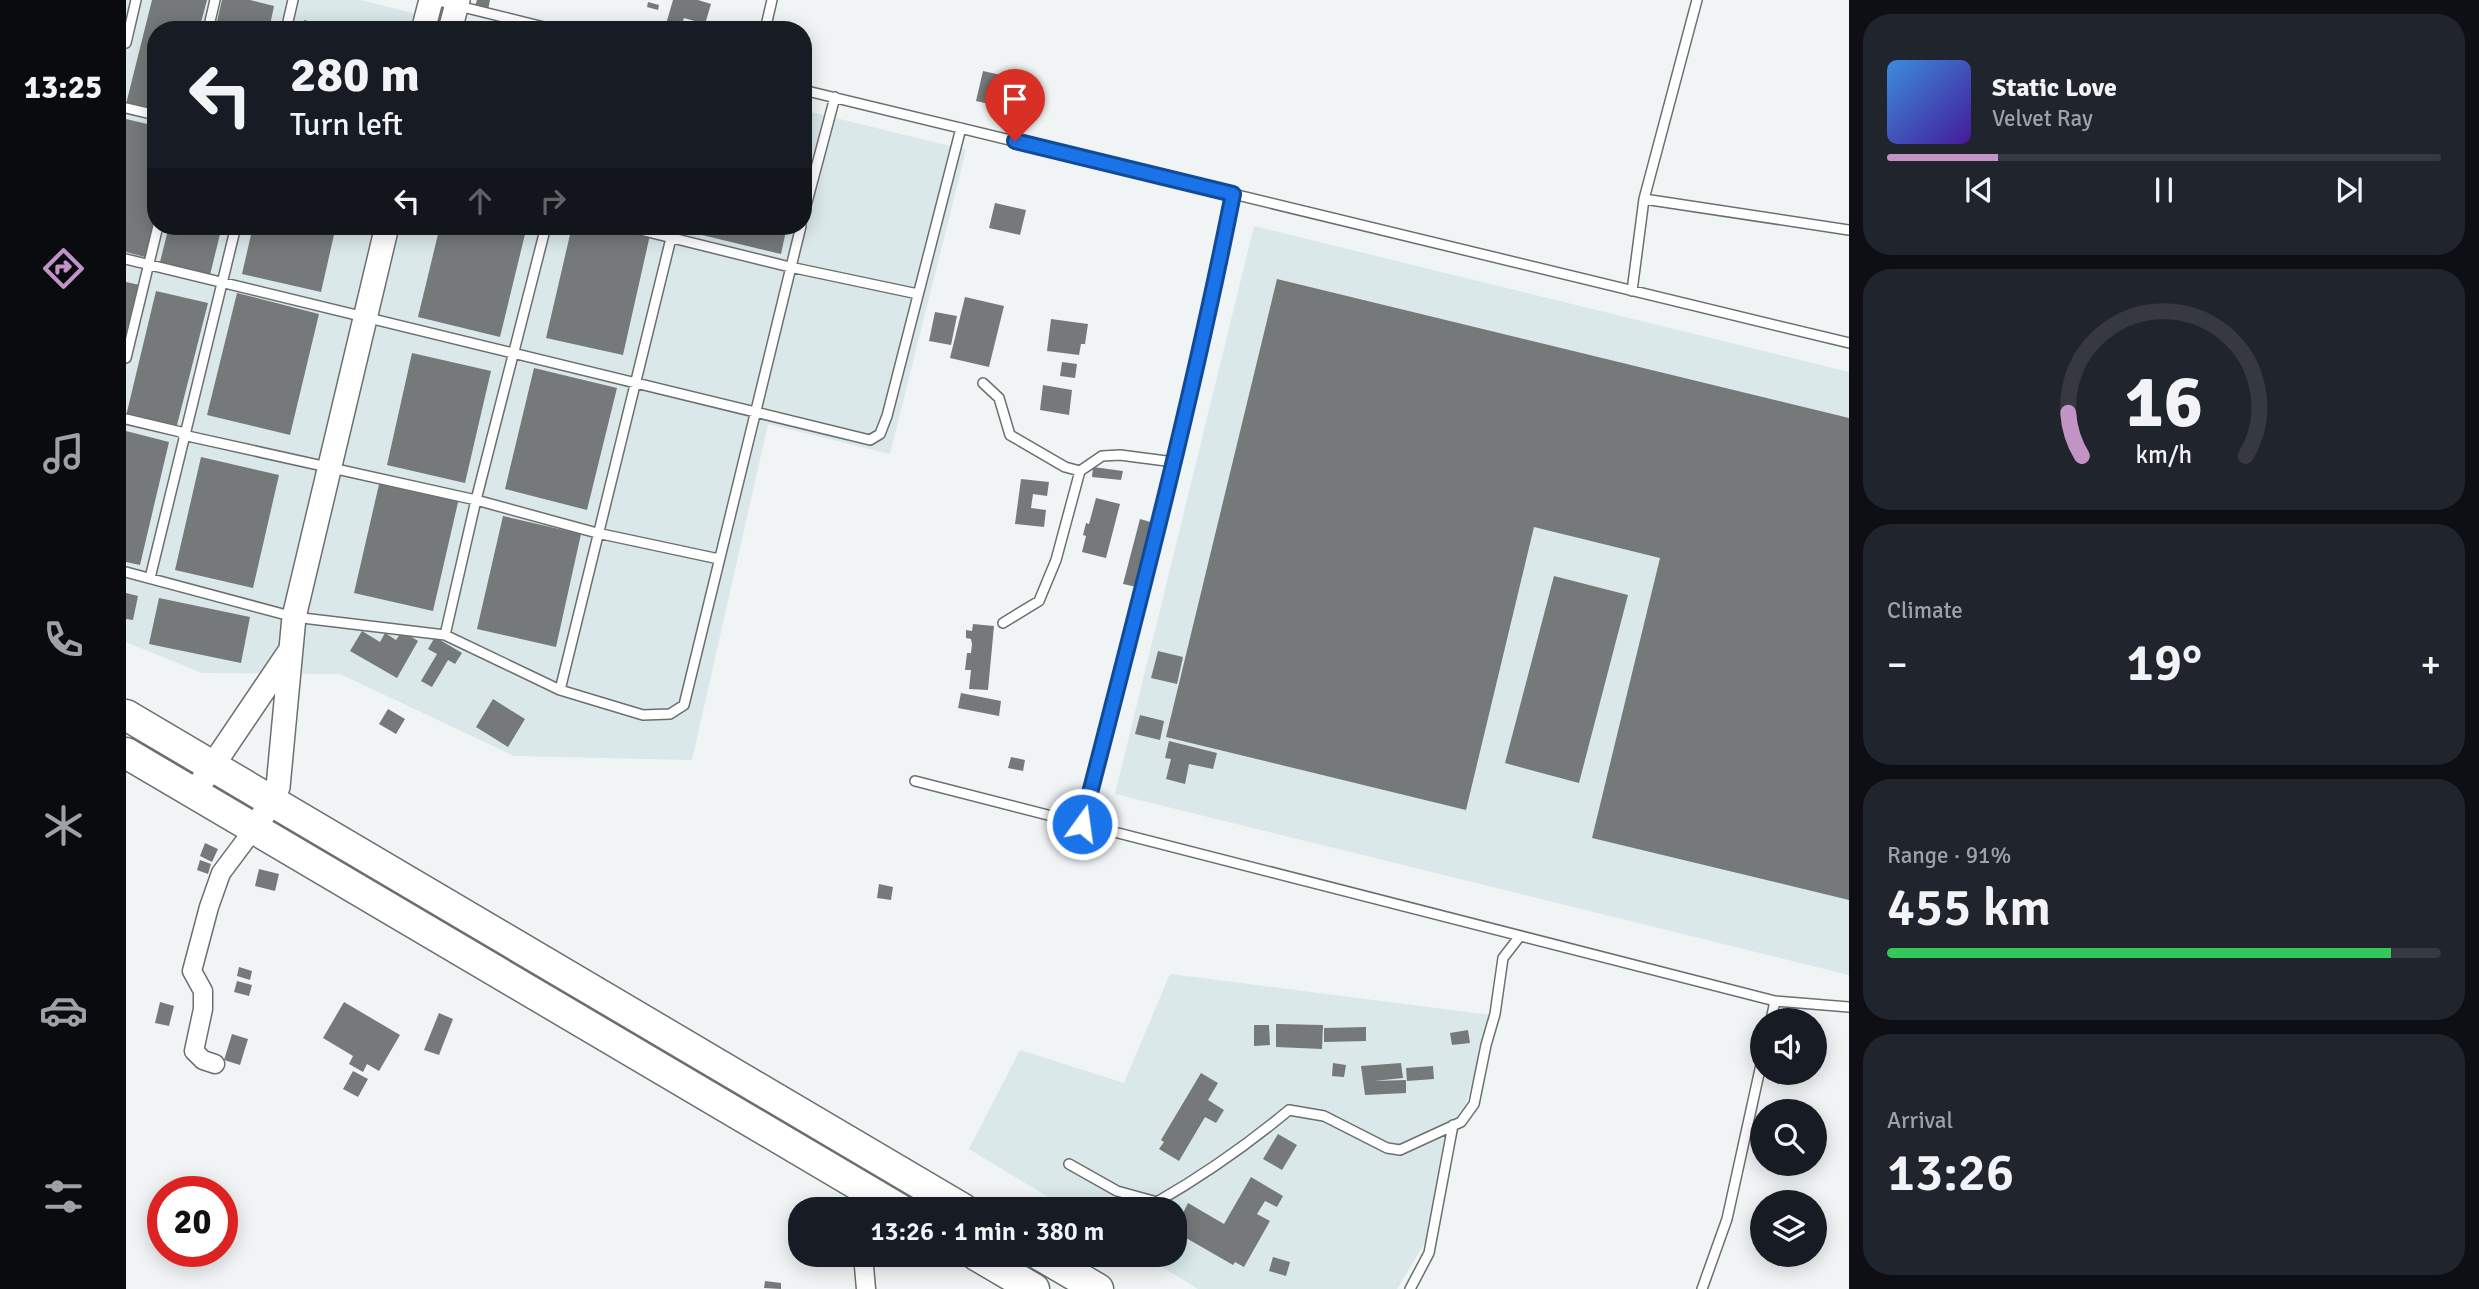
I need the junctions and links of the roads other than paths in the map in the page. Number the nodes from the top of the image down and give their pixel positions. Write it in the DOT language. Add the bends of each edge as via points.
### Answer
graph roads {
  1 [pos="136,0"];
  2 [pos="215,0"];
  3 [pos="293,0"];
  4 [pos="772,0"];
  5 [pos="1697,0"];
  6 [pos="445,1"];
  7 [pos="210,21"];
  8 [pos="288,21"];
  9 [pos="427,21"];
  10 [pos="448,21"];
  11 [pos="522,21"];
  12 [pos="767,21"];
  13 [pos="126,43"];
  14 [pos="812,92"];
  15 [pos="835,97"];
  16 [pos="126,107"];
  17 [pos="147,113"];
  18 [pos="961,128"];
  19 [pos="812,183"];
  20 [pos="1233,194"];
  21 [pos="1644,199"];
  22 [pos="1849,230"];
  23 [pos="156,235"];
  24 [pos="234,235"];
  25 [pos="385,235"];
  26 [pos="544,235"];
  27 [pos="666,235"];
  28 [pos="799,235"];
  29 [pos="671,236"];
  30 [pos="126,259"];
  31 [pos="148,264"];
  32 [pos="790,267"];
  33 [pos="221,282"];
  34 [pos="1632,291"];
  35 [pos="918,294"];
  36 [pos="365,319"];
  37 [pos="1849,344"];
  38 [pos="512,355"];
  39 [pos="126,358"];
  40 [pos="983,383"];
  41 [pos="634,384"];
  42 [pos="757,413"];
  43 [pos="126,419"];
  44 [pos="184,434"];
  45 [pos="1174,462"];
  46 [pos="330,468"];
  47 [pos="1080,471"];
  48 [pos="476,500"];
  49 [pos="597,533"];
  50 [pos="719,559"];
  51 [pos="126,572"];
  52 [pos="150,578"];
  53 [pos="294,617"];
  54 [pos="1003,623"];
  55 [pos="445,635"];
  56 [pos="292,648"];
  57 [pos="560,690"];
  58 [pos="126,715"];
  59 [pos="126,753"];
  60 [pos="213,766"];
  61 [pos="915,781"];
  62 [pos="194,793"];
  63 [pos="272,801"];
  64 [pos="1082,824"];
  65 [pos="254,829"];
  66 [pos="1520,936"];
  67 [pos="1775,1001"];
  68 [pos="1849,1007"];
  69 [pos="1774,1008"];
  70 [pos="215,1065"];
  71 [pos="1756,1085"];
  72 [pos="1453,1125"];
  73 [pos="1069,1164"];
  74 [pos="861,1197"];
  75 [pos="943,1197"];
  76 [pos="864,1267"];
  77 [pos="996,1267"];
  78 [pos="1060,1267"];
  79 [pos="866,1289"];
  80 [pos="1034,1289"];
  81 [pos="1098,1289"];
  82 [pos="1410,1289"];
  83 [pos="1702,1289"];
  1 -- 13 [label="lane"];
  2 -- 7 [label="lane"];
  3 -- 8 [label="lane"];
  4 -- 12 [label="lane"];
  5 -- 21 [label="lane"];
  6 -- 9 [label="street"];
  6 -- 10 [label="street"];
  6 -- 11 [label="lane"];
  14 -- 15 [label="lane"];
  15 -- 18 [label="lane"];
  15 -- 19 [label="lane"];
  16 -- 17 [label="lane"];
  18 -- 20 [label="lane"];
  18 -- 35 [label="lane"];
  20 -- 34 [label="lane"];
  20 -- 45 [label="lane"];
  21 -- 22 [label="lane"];
  21 -- 34 [label="lane"];
  23 -- 31 [label="lane"];
  24 -- 33 [label="lane"];
  25 -- 36 [label="street"];
  26 -- 38 [label="lane"];
  27 -- 29 [label="lane"];
  28 -- 32 [label="lane"];
  29 -- 32 [label="lane"];
  29 -- 41 [label="lane"];
  30 -- 31 [label="lane"];
  31 -- 33 [label="lane"];
  31 -- 39 [label="lane"];
  32 -- 35 [label="lane"];
  32 -- 42 [label="lane"];
  33 -- 36 [label="lane"];
  33 -- 44 [label="lane"];
  34 -- 37 [label="lane"];
  35 -- 42 [label="lane" via="880,434 870,440"];
  36 -- 38 [label="lane"];
  36 -- 46 [label="street"];
  38 -- 41 [label="lane"];
  38 -- 48 [label="lane"];
  40 -- 47 [label="lane" via="999,398 1010,435"];
  41 -- 42 [label="lane"];
  41 -- 49 [label="lane"];
  42 -- 50 [label="lane"];
  43 -- 44 [label="lane"];
  44 -- 46 [label="lane"];
  44 -- 52 [label="lane"];
  45 -- 47 [label="lane" via="1102,456"];
  45 -- 64 [label="lane"];
  46 -- 48 [label="lane"];
  46 -- 53 [label="street"];
  47 -- 54 [label="lane" via="1040,601"];
  48 -- 49 [label="lane"];
  48 -- 55 [label="lane"];
  49 -- 50 [label="lane"];
  49 -- 57 [label="lane"];
  50 -- 57 [label="lane" via="684,705 670,714 643,715"];
  51 -- 52 [label="lane"];
  52 -- 53 [label="lane"];
  53 -- 55 [label="lane"];
  53 -- 56 [label="street"];
  55 -- 57 [label="lane"];
  56 -- 60 [label="street"];
  56 -- 63 [label="street" via="278,787"];
  58 -- 60 [label="highway"];
  59 -- 62 [label="highway"];
  60 -- 62 [label="street"];
  60 -- 63 [label="highway"];
  61 -- 64 [label="lane"];
  62 -- 65 [label="highway"];
  63 -- 65 [label="street"];
  63 -- 75 [label="highway"];
  64 -- 66 [label="lane"];
  65 -- 70 [label="street" via="221,873 192,971 203,991 194,1051"];
  65 -- 74 [label="highway"];
  66 -- 67 [label="lane"];
  66 -- 72 [label="lane" via="1503,958 1474,1104 1461,1122"];
  67 -- 68 [label="lane"];
  67 -- 69 [label="lane"];
  71 -- 83 [label="lane" via="1727,1219"];
  72 -- 73 [label="lane" via="1400,1150 1324,1116 1289,1110 1234,1154 1157,1202 1117,1191"];
  72 -- 82 [label="lane" via="1429,1253"];
  76 -- 79 [label="street"];
  77 -- 80 [label="highway"];
  78 -- 81 [label="highway"];
}
